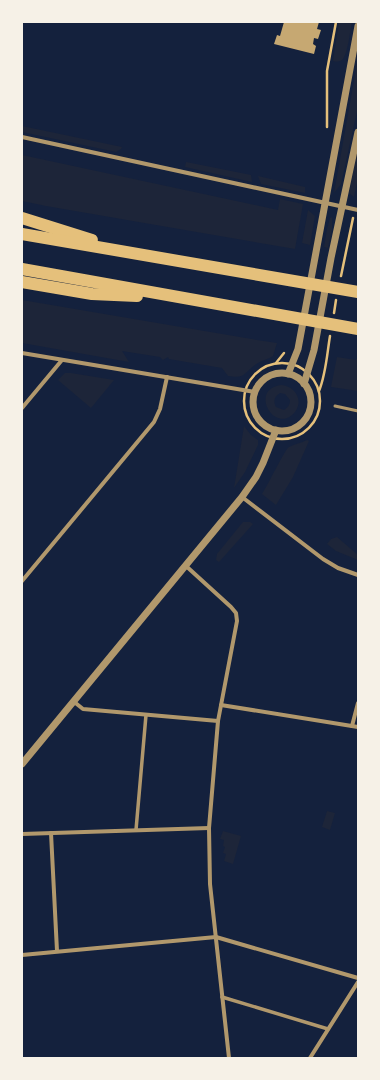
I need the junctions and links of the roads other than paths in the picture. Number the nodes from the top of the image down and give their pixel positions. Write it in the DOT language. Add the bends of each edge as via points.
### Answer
graph roads {
  1 [pos="358,26"];
  2 [pos="358,132"];
  3 [pos="22,137"];
  4 [pos="326,203"];
  5 [pos="341,207"];
  6 [pos="358,210"];
  7 [pos="22,218"];
  8 [pos="22,234"];
  9 [pos="139,255"];
  10 [pos="22,269"];
  11 [pos="22,282"];
  12 [pos="358,292"];
  13 [pos="180,298"];
  14 [pos="356,328"];
  15 [pos="22,353"];
  16 [pos="62,360"];
  17 [pos="288,374"];
  18 [pos="167,378"];
  19 [pos="304,384"];
  20 [pos="254,392"];
  21 [pos="335,406"];
  22 [pos="22,408"];
  23 [pos="358,411"];
  24 [pos="276,430"];
  25 [pos="242,497"];
  26 [pos="186,566"];
  27 [pos="358,575"];
  28 [pos="22,581"];
  29 [pos="73,701"];
  30 [pos="358,703"];
  31 [pos="221,705"];
  32 [pos="146,715"];
  33 [pos="218,722"];
  34 [pos="352,726"];
  35 [pos="358,728"];
  36 [pos="22,764"];
  37 [pos="209,828"];
  38 [pos="136,830"];
  39 [pos="51,833"];
  40 [pos="22,834"];
  41 [pos="216,937"];
  42 [pos="57,951"];
  43 [pos="22,955"];
  44 [pos="358,978"];
  45 [pos="358,982"];
  46 [pos="222,997"];
  47 [pos="328,1029"];
  48 [pos="229,1058"];
  49 [pos="310,1058"];
  1 -- 4 [label="street"];
  2 -- 5 [label="street"];
  3 -- 4 [label="street"];
  4 -- 5 [label="street"];
  4 -- 17 [label="street" via="298,349"];
  5 -- 6 [label="street"];
  5 -- 19 [label="street" via="314,350"];
  7 -- 9 [label="highway"];
  8 -- 9 [label="highway"];
  9 -- 12 [label="highway"];
  10 -- 13 [label="highway"];
  11 -- 13 [label="highway" via="92,294"];
  13 -- 14 [label="highway"];
  15 -- 16 [label="street"];
  16 -- 18 [label="street"];
  16 -- 22 [label="street"];
  17 -- 19 [label="street" via="300,379"];
  17 -- 20 [label="street" via="268,376"];
  18 -- 20 [label="street"];
  18 -- 28 [label="street" via="160,409 154,422"];
  19 -- 24 [label="street" via="311,401 305,419 290,430"];
  20 -- 24 [label="street" via="253,403 258,418 266,426"];
  21 -- 23 [label="lane"];
  24 -- 25 [label="street" via="256,477"];
  25 -- 26 [label="street"];
  25 -- 27 [label="street" via="323,559"];
  26 -- 29 [label="street"];
  26 -- 31 [label="street" via="236,613 237,620"];
  29 -- 32 [label="street" via="83,709"];
  29 -- 36 [label="street"];
  30 -- 34 [label="street"];
  31 -- 33 [label="street"];
  31 -- 34 [label="street"];
  32 -- 33 [label="street"];
  32 -- 38 [label="street"];
  33 -- 37 [label="street"];
  34 -- 35 [label="street"];
  37 -- 38 [label="street"];
  37 -- 41 [label="street" via="210,884"];
  38 -- 39 [label="street"];
  39 -- 40 [label="street"];
  39 -- 42 [label="street"];
  41 -- 42 [label="street"];
  41 -- 44 [label="street"];
  41 -- 46 [label="street"];
  42 -- 43 [label="street"];
  45 -- 47 [label="street"];
  46 -- 47 [label="street"];
  46 -- 48 [label="street"];
  47 -- 49 [label="street"];
}
